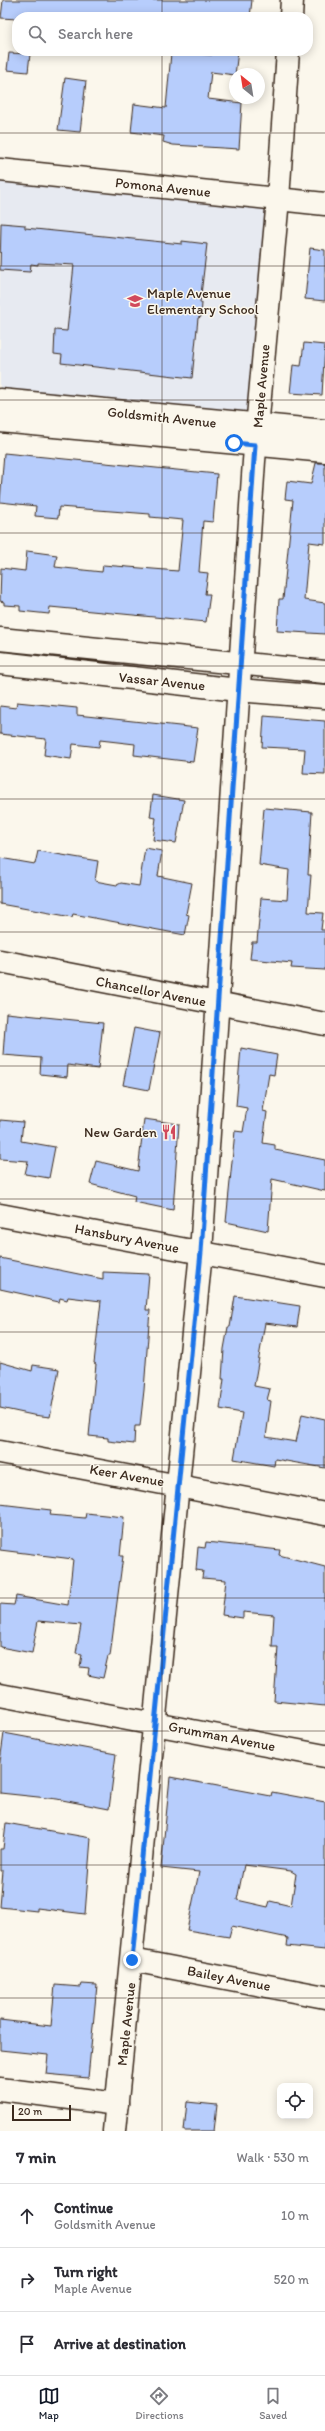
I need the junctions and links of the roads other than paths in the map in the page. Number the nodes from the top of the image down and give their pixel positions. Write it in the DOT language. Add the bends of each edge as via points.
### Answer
graph roads {
  1 [pos="292,0"];
  2 [pos="291,12"];
  3 [pos="288,56"];
  4 [pos="0,170"];
  5 [pos="278,199"];
  6 [pos="325,204"];
  7 [pos="0,400"];
  8 [pos="0,421"];
  9 [pos="325,431"];
  10 [pos="256,435"];
  11 [pos="325,451"];
  12 [pos="0,639"];
  13 [pos="0,663"];
  14 [pos="240,665"];
  15 [pos="325,672"];
  16 [pos="238,690"];
  17 [pos="325,697"];
  18 [pos="0,961"];
  19 [pos="218,1005"];
  20 [pos="325,1024"];
  21 [pos="0,1215"];
  22 [pos="201,1252"];
  23 [pos="325,1276"];
  24 [pos="0,1452"];
  25 [pos="179,1484"];
  26 [pos="325,1514"];
  27 [pos="0,1695"];
  28 [pos="156,1723"];
  29 [pos="325,1756"];
  30 [pos="132,1960"];
  31 [pos="325,1997"];
  32 [pos="0,2089"];
  33 [pos="117,2104"];
  34 [pos="114,2131"];
  1 -- 2 [label="street"];
  3 -- 5 [label="street, Maple Avenue"];
  4 -- 5 [label="street, Pomona Avenue"];
  5 -- 6 [label="street, Pomona Avenue"];
  5 -- 10 [label="street, Maple Avenue"];
  7 -- 10 [label="street, Goldsmith Avenue"];
  8 -- 10 [label="street, Goldsmith Avenue"];
  9 -- 10 [label="street, Goldsmith Avenue"];
  10 -- 11 [label="street, Goldsmith Avenue"];
  10 -- 14 [label="street, Maple Avenue"];
  12 -- 14 [label="street, Vassar Avenue"];
  13 -- 16 [label="street, Vassar Avenue"];
  14 -- 15 [label="street, Vassar Avenue"];
  14 -- 16 [label="street, Maple Avenue"];
  16 -- 17 [label="street, Vassar Avenue"];
  16 -- 19 [label="street, Maple Avenue"];
  18 -- 19 [label="street, Chancellor Avenue"];
  19 -- 20 [label="street, Chancellor Avenue"];
  19 -- 22 [label="street, Maple Avenue"];
  21 -- 22 [label="street, Hansbury Avenue"];
  22 -- 23 [label="street, Hansbury Avenue"];
  22 -- 25 [label="street, Maple Avenue"];
  24 -- 25 [label="street, Keer Avenue"];
  25 -- 26 [label="street, Keer Avenue"];
  25 -- 28 [label="street, Maple Avenue"];
  27 -- 28 [label="street, Grumman Avenue"];
  28 -- 29 [label="street, Grumman Avenue"];
  28 -- 30 [label="street, Maple Avenue"];
  30 -- 31 [label="street, Bailey Avenue"];
  30 -- 33 [label="street, Maple Avenue"];
  32 -- 33 [label="street"];
  33 -- 34 [label="street, Maple Avenue"];
}
